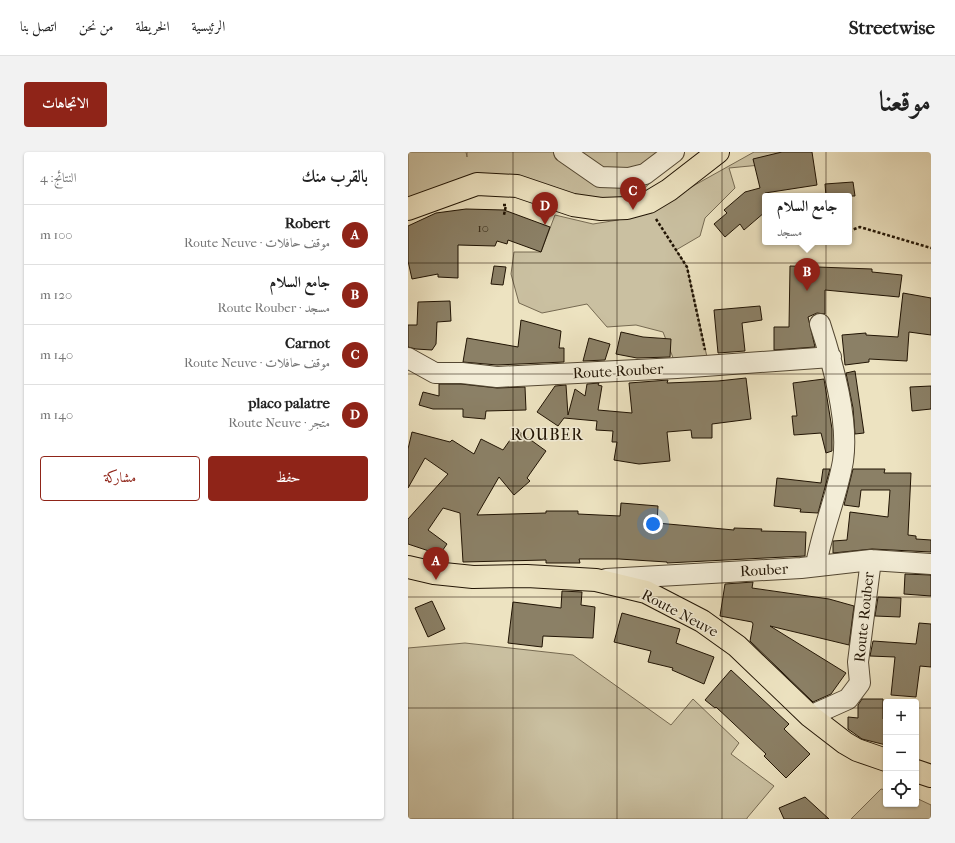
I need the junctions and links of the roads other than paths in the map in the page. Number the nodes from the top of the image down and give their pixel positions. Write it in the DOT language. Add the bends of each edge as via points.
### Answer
graph roads {
  1 [pos="564,152"];
  2 [pos="674,152"];
  3 [pos="699,152"];
  4 [pos="718,152"];
  5 [pos="690,173"];
  6 [pos="408,209"];
  7 [pos="820,324"];
  8 [pos="831,357"];
  9 [pos="408,358"];
  10 [pos="871,560"];
  11 [pos="931,564"];
  12 [pos="816,565"];
  13 [pos="408,566"];
  14 [pos="596,580"];
  15 [pos="810,716"];
  16 [pos="883,759"];
  17 [pos="919,772"];
  18 [pos="931,776"];
  1 -- 2 [label="street" via="600,177 629,178 645,174"];
  3 -- 5 [label="main road"];
  4 -- 5 [label="main road"];
  5 -- 6 [label="main road" via="649,202 627,208 601,209 573,205 517,186 477,184"];
  7 -- 8 [label="street"];
  8 -- 9 [label="street, Route Rouber" via="497,377 435,373"];
  8 -- 12 [label="street" via="845,434 842,462"];
  10 -- 11 [label="street, Rouber"];
  10 -- 12 [label="street, Rouber"];
  10 -- 15 [label="street, Route Rouber" via="858,662 860,683 848,700"];
  12 -- 14 [label="street, Rouber"];
  13 -- 14 [label="main road, Route Neuve" via="434,573 474,577 526,576"];
  14 -- 15 [label="main road, Route Neuve" via="646,592 702,621 737,646"];
  15 -- 16 [label="main road, Route Neuve" via="844,743"];
  17 -- 18 [label="main road"];
}
